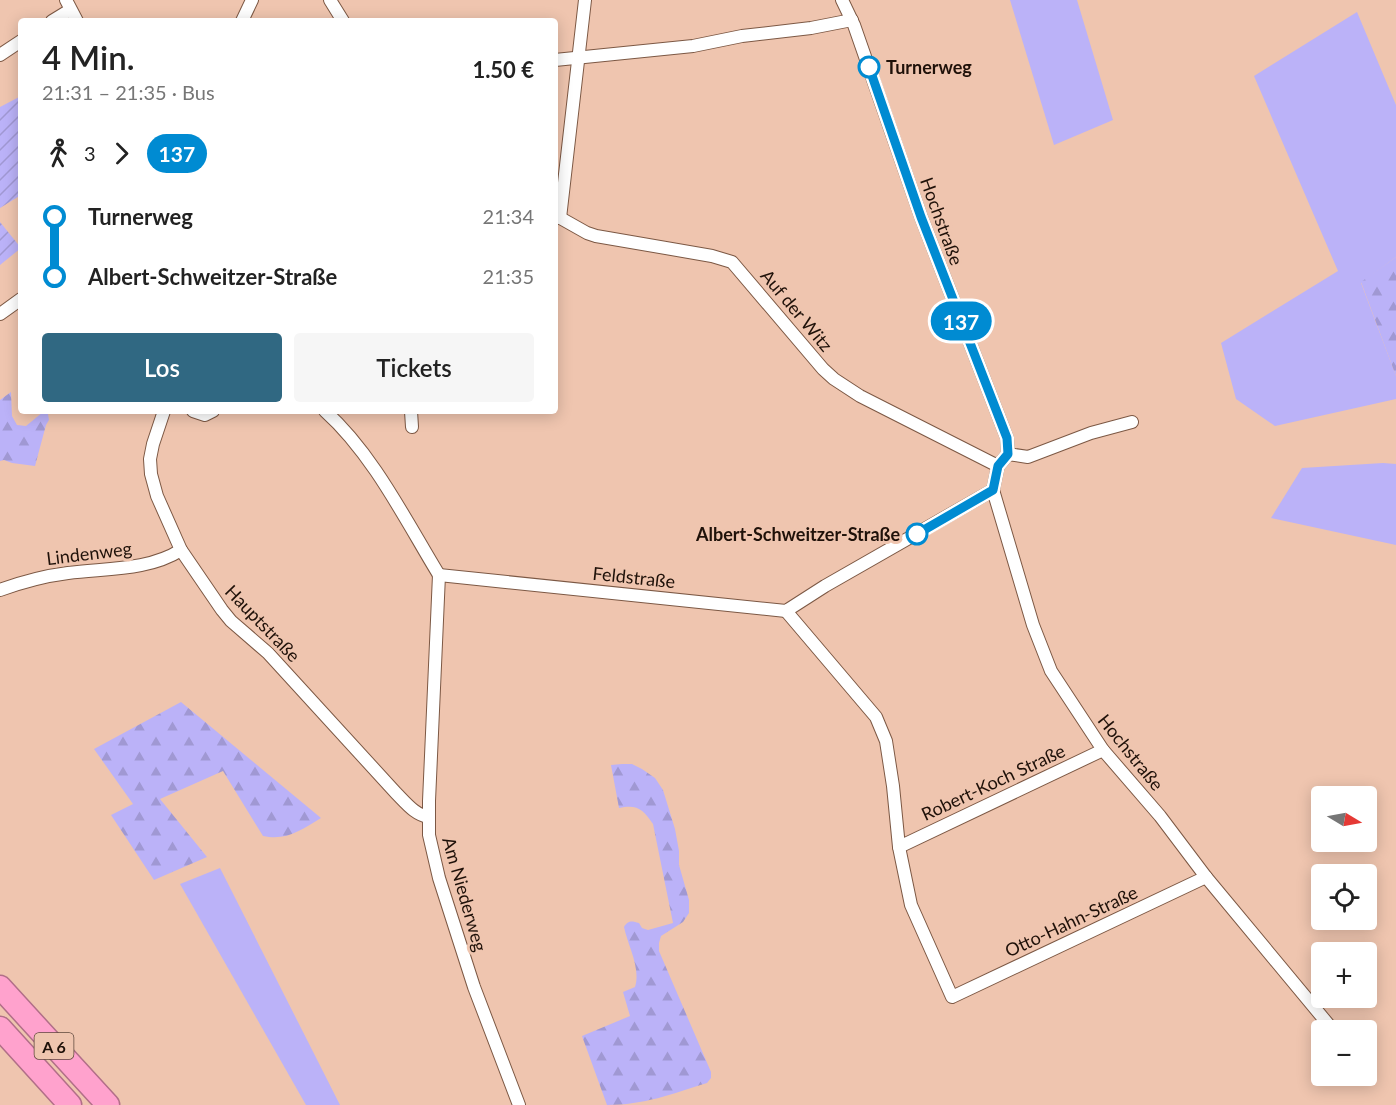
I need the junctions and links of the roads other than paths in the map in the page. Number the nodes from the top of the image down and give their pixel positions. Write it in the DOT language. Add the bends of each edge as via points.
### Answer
graph roads {
  1 [pos="252,0"];
  2 [pos="330,0"];
  3 [pos="585,0"];
  4 [pos="842,0"];
  5 [pos="68,5"];
  6 [pos="55,18"];
  7 [pos="243,18"];
  8 [pos="341,18"];
  9 [pos="852,20"];
  10 [pos="18,44"];
  11 [pos="0,55"];
  12 [pos="579,57"];
  13 [pos="558,60"];
  14 [pos="558,210"];
  15 [pos="558,218"];
  16 [pos="18,301"];
  17 [pos="0,314"];
  18 [pos="163,414"];
  19 [pos="328,414"];
  20 [pos="411,414"];
  21 [pos="1132,422"];
  22 [pos="412,428"];
  23 [pos="1008,454"];
  24 [pos="998,466"];
  25 [pos="993,490"];
  26 [pos="181,550"];
  27 [pos="439,575"];
  28 [pos="0,590"];
  29 [pos="786,611"];
  30 [pos="1103,750"];
  31 [pos="429,817"];
  32 [pos="899,847"];
  33 [pos="1206,878"];
  34 [pos="0,987"];
  35 [pos="1325,1020"];
  36 [pos="0,1028"];
  37 [pos="70,1105"];
  38 [pos="108,1105"];
  39 [pos="519,1105"];
  1 -- 7 [label="street"];
  2 -- 8 [label="street"];
  3 -- 12 [label="street"];
  4 -- 9 [label="street, Hochstraße"];
  5 -- 6 [label="street"];
  9 -- 12 [label="street" via="693,46"];
  9 -- 23 [label="street, Hochstraße" via="921,217 1007,438"];
  10 -- 11 [label="street"];
  12 -- 13 [label="street"];
  12 -- 14 [label="street"];
  15 -- 24 [label="street, Auf der Witz" via="605,239 732,262 834,379"];
  16 -- 17 [label="street"];
  18 -- 26 [label="street, Hauptstraße" via="150,459 151,474"];
  19 -- 27 [label="street" via="381,480"];
  20 -- 22 [label="street"];
  21 -- 23 [label="street" via="1028,457"];
  23 -- 24 [label="street, Hochstraße"];
  24 -- 25 [label="street, Hochstraße"];
  25 -- 29 [label="street"];
  25 -- 30 [label="street, Hochstraße" via="1033,625 1051,671"];
  26 -- 28 [label="street, Lindenweg" via="152,563 54,575"];
  26 -- 31 [label="street, Hauptstraße" via="231,621 268,652 409,806 420,816"];
  27 -- 29 [label="street, Feldstraße"];
  27 -- 31 [label="street, Am Niederweg"];
  29 -- 32 [label="street" via="876,717 886,741"];
  30 -- 32 [label="street, Robert-Koch Straße"];
  30 -- 33 [label="street, Hochstraße" via="1160,816"];
  31 -- 39 [label="street, Am Niederweg" via="439,878 474,987"];
  32 -- 33 [label="street, Otto-Hahn-Straße" via="911,905 952,997"];
  33 -- 35 [label="street, Hochstraße"];
  34 -- 38 [label="highway, A 6"];
  36 -- 37 [label="highway, A 6"];
}
